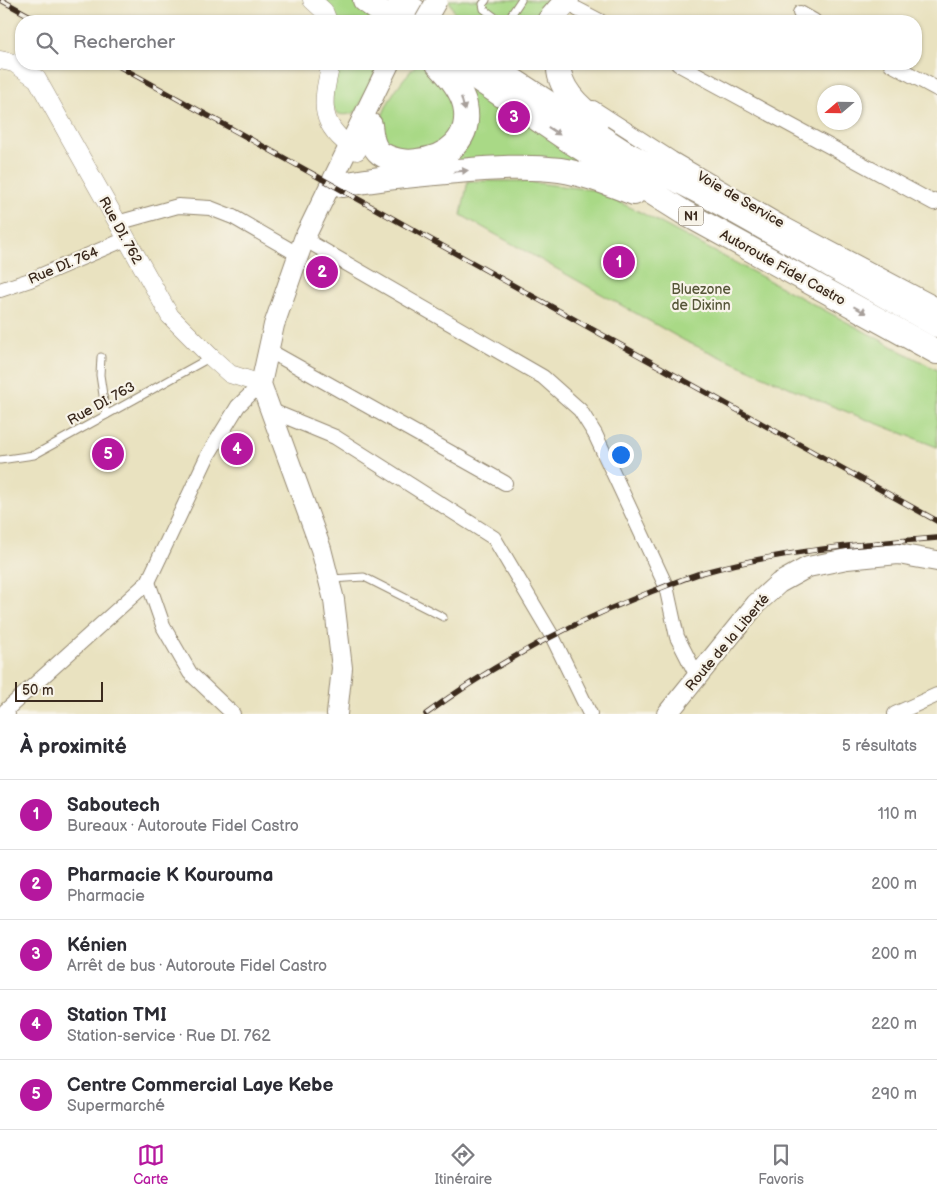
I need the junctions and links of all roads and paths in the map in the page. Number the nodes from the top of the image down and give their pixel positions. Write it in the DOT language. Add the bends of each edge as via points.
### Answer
graph roads {
  1 [pos="312,0"];
  2 [pos="365,0"];
  3 [pos="400,0"];
  4 [pos="423,0"];
  5 [pos="437,0"];
  6 [pos="486,0"];
  7 [pos="521,0"];
  8 [pos="574,7"];
  9 [pos="800,13"];
  10 [pos="326,15"];
  11 [pos="386,15"];
  12 [pos="415,15"];
  13 [pos="419,15"];
  14 [pos="430,15"];
  15 [pos="492,15"];
  16 [pos="511,15"];
  17 [pos="560,15"];
  18 [pos="589,15"];
  19 [pos="804,15"];
  20 [pos="0,60"];
  21 [pos="15,64"];
  22 [pos="24,70"];
  23 [pos="329,70"];
  24 [pos="393,70"];
  25 [pos="444,70"];
  26 [pos="465,70"];
  27 [pos="497,70"];
  28 [pos="558,70"];
  29 [pos="559,70"];
  30 [pos="689,70"];
  31 [pos="902,70"];
  32 [pos="937,89"];
  33 [pos="361,142"];
  34 [pos="414,175"];
  35 [pos="343,185"];
  36 [pos="706,195"];
  37 [pos="937,200"];
  38 [pos="683,212"];
  39 [pos="117,223"];
  40 [pos="126,239"];
  41 [pos="303,249"];
  42 [pos="0,290"];
  43 [pos="937,305"];
  44 [pos="937,325"];
  45 [pos="268,350"];
  46 [pos="937,352"];
  47 [pos="101,357"];
  48 [pos="211,357"];
  49 [pos="261,384"];
  50 [pos="272,412"];
  51 [pos="106,415"];
  52 [pos="0,460"];
  53 [pos="505,483"];
  54 [pos="937,561"];
  55 [pos="328,579"];
  56 [pos="148,582"];
  57 [pos="443,617"];
  58 [pos="697,676"];
  59 [pos="937,695"];
  60 [pos="5,713"];
  61 [pos="233,714"];
  62 [pos="337,714"];
  63 [pos="590,714"];
  64 [pos="667,714"];
  65 [pos="895,714"];
  1 -- 10 [label="street"];
  2 -- 11 [label="highway"];
  3 -- 13 [label="highway"];
  4 -- 12 [label="main road"];
  5 -- 14 [label="main road, bridge"];
  6 -- 15 [label="lane" via="484,9"];
  7 -- 16 [label="lane"];
  8 -- 17 [label="highway"];
  8 -- 18 [label="street"];
  9 -- 19 [label="street"];
  20 -- 21 [label="street, Rue DI. 762"];
  22 -- 39 [label="street, Rue DI. 762" via="37,79"];
  23 -- 33 [label="street" via="324,101 338,124"];
  24 -- 33 [label="main road"];
  25 -- 33 [label="highway, one-way" via="465,104 466,118 458,142 437,158 412,162 394,159"];
  26 -- 38 [label="highway, Autoroute Fidel Castro / N1, one-way"];
  27 -- 36 [label="highway, Autoroute Fidel Castro / N1" via="625,153"];
  28 -- 36 [label="highway" via="571,97 590,115"];
  29 -- 43 [label="street, Voie de Service" via="592,108 672,159 780,222"];
  30 -- 37 [label="street" via="934,203"];
  31 -- 32 [label="street"];
  33 -- 34 [label="highway" via="383,166"];
  33 -- 35 [label="main road"];
  33 -- 41 [label="main road"];
  34 -- 35 [label="highway"];
  34 -- 38 [label="highway, one-way" via="499,168 562,170 600,180"];
  35 -- 41 [label="main road"];
  36 -- 44 [label="highway, Autoroute Fidel Castro / N1"];
  38 -- 46 [label="highway, Autoroute Fidel Castro / N1, one-way"];
  39 -- 40 [label="street, Rue DI. 762"];
  39 -- 41 [label="street" via="178,206 210,208"];
  40 -- 42 [label="street, Rue DI. 764"];
  40 -- 48 [label="street, Rue DI. 762" via="170,316"];
  41 -- 45 [label="main road" via="274,325"];
  41 -- 58 [label="street" via="543,377 580,410 595,434 666,586 677,636"];
  45 -- 49 [label="main road"];
  45 -- 53 [label="street"];
  47 -- 51 [label="lane" via="100,375"];
  48 -- 49 [label="street, Rue DI. 762" via="230,374"];
  48 -- 51 [label="lane, Rue DI. 763"];
  49 -- 50 [label="main road"];
  49 -- 56 [label="street" via="238,406 208,455"];
  50 -- 55 [label="main road" via="321,549"];
  50 -- 63 [label="street" via="335,437 494,538 552,636"];
  51 -- 52 [label="lane, Rue DI. 763" via="34,455"];
  54 -- 58 [label="main road, Route de la Liberté" via="898,554 808,567 779,583 756,604"];
  55 -- 57 [label="lane" via="364,577"];
  55 -- 62 [label="main road" via="334,600 342,668"];
  56 -- 60 [label="street"];
  56 -- 61 [label="street" via="164,628 190,673"];
  58 -- 64 [label="main road, Route de la Liberté"];
  59 -- 65 [label="street"];
}
